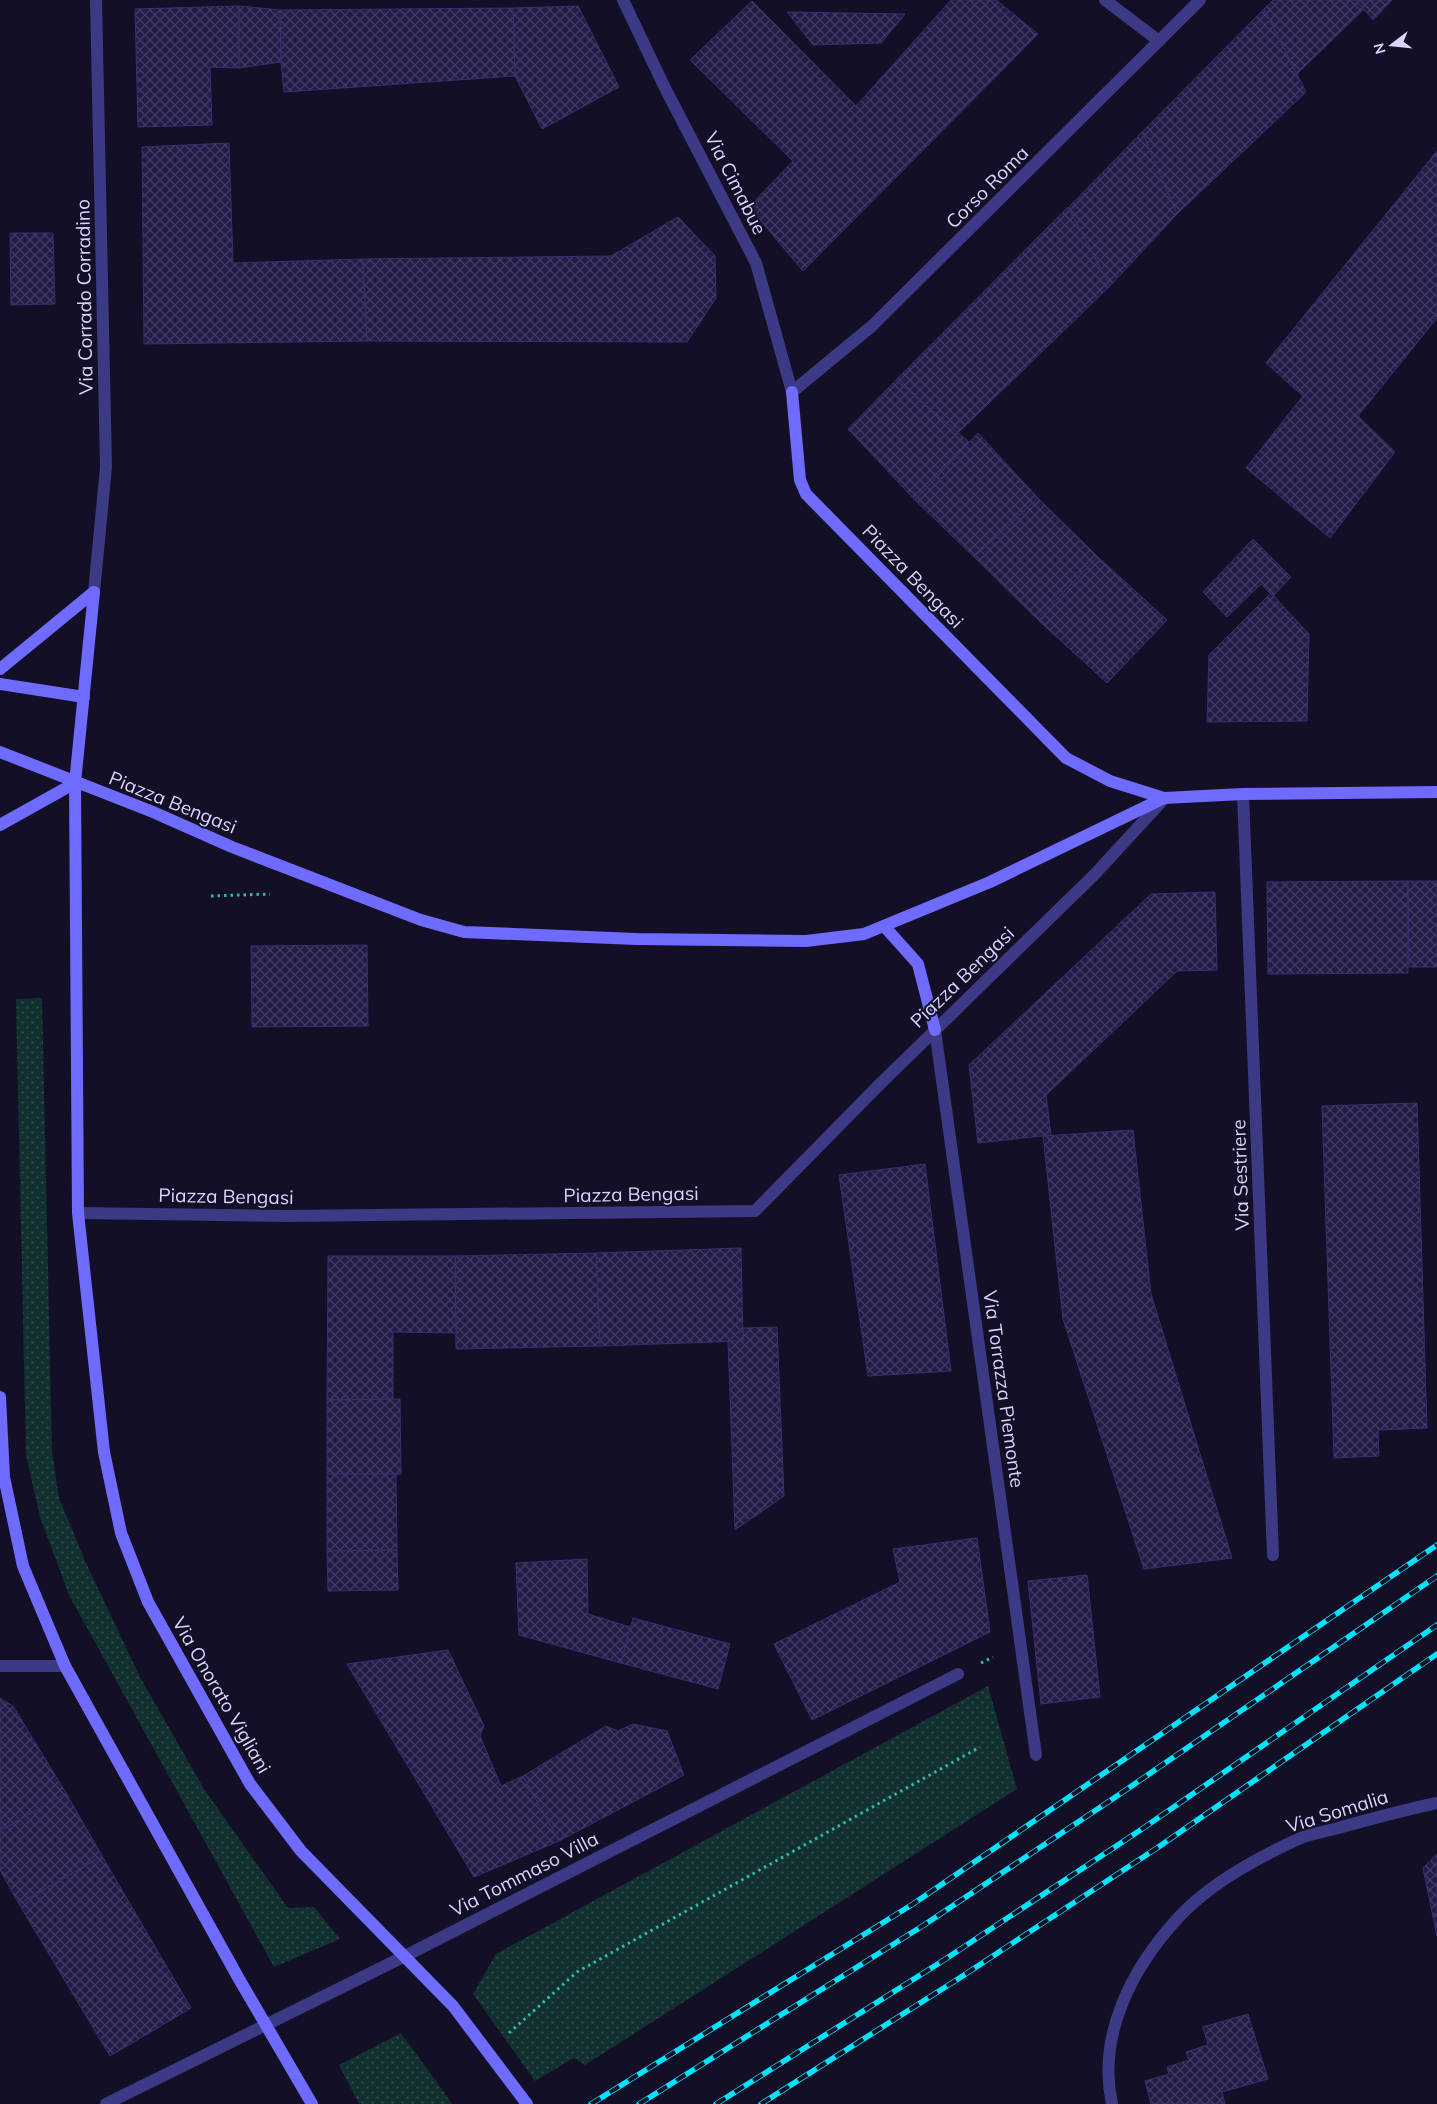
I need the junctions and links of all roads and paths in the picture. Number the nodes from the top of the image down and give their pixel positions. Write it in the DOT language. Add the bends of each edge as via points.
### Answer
graph roads {
  1 [pos="96,0"];
  2 [pos="623,0"];
  3 [pos="1105,0"];
  4 [pos="1200,0"];
  5 [pos="1159,42"];
  6 [pos="792,392"];
  7 [pos="94,592"];
  8 [pos="0,669"];
  9 [pos="0,684"];
  10 [pos="84,697"];
  11 [pos="0,752"];
  12 [pos="75,783"];
  13 [pos="1437,792"];
  14 [pos="1243,794"];
  15 [pos="1164,798"];
  16 [pos="0,825"];
  17 [pos="272,894"];
  18 [pos="211,896"];
  19 [pos="884,926"];
  20 [pos="935,1030"];
  21 [pos="78,1213"];
  22 [pos="0,1397"];
  23 [pos="1273,1554"];
  24 [pos="1021,1643"];
  25 [pos="0,1666"];
  26 [pos="65,1666"];
  27 [pos="958,1674"];
  28 [pos="980,1747"];
  29 [pos="1036,1755"];
  30 [pos="1437,1803"];
  31 [pos="405,1956"];
  32 [pos="266,2024"];
  33 [pos="488,2052"];
  34 [pos="106,2104"];
  35 [pos="312,2104"];
  36 [pos="527,2104"];
  37 [pos="1112,2104"];
  1 -- 7 [label="street, Via Corrado Corradino" via="106,467"];
  2 -- 6 [label="street, Via Cimabue" via="756,263"];
  3 -- 5 [label="street"];
  4 -- 5 [label="street, Corso Roma"];
  5 -- 6 [label="street, Corso Roma" via="872,326"];
  6 -- 15 [label="main road, Piazza Bengasi" via="800,480 806,494 1066,758 1110,781"];
  7 -- 8 [label="main road"];
  7 -- 10 [label="main road"];
  9 -- 10 [label="main road"];
  10 -- 12 [label="main road"];
  11 -- 12 [label="main road, Piazza Bengasi"];
  12 -- 16 [label="main road"];
  12 -- 19 [label="main road, Piazza Bengasi" via="421,920 464,932 806,942 864,934"];
  12 -- 21 [label="main road"];
  13 -- 14 [label="main road"];
  14 -- 15 [label="main road"];
  14 -- 23 [label="street, Via Sestriere"];
  15 -- 19 [label="main road, Piazza Bengasi" via="990,882"];
  15 -- 20 [label="street, Piazza Bengasi" via="1094,874"];
  17 -- 18 [label="path"];
  19 -- 20 [label="main road" via="918,964"];
  20 -- 21 [label="street, Piazza Bengasi" via="755,1211 285,1216"];
  20 -- 24 [label="street, Via Torrazza Piemonte"];
  21 -- 31 [label="main road, Via Onorato Vigliani" via="104,1452 121,1532 148,1602 250,1784 301,1851"];
  22 -- 26 [label="main road" via="4,1478 23,1566"];
  24 -- 27 [label="path"];
  24 -- 29 [label="street, Via Torrazza Piemonte"];
  25 -- 26 [label="street"];
  26 -- 32 [label="main road"];
  27 -- 31 [label="street, Via Tommaso Villa"];
  28 -- 33 [label="path" via="577,1972"];
  30 -- 37 [label="street, Via Somalia" via="1296,1840 1253,1862 1178,1917 1132,1982 1118,2013 1110,2052"];
  31 -- 32 [label="street, Via Tommaso Villa"];
  31 -- 33 [label="main road, Via Onorato Vigliani" via="453,2006"];
  32 -- 34 [label="street, Via Tommaso Villa"];
  32 -- 35 [label="main road"];
  33 -- 36 [label="main road, Via Onorato Vigliani"];
}
